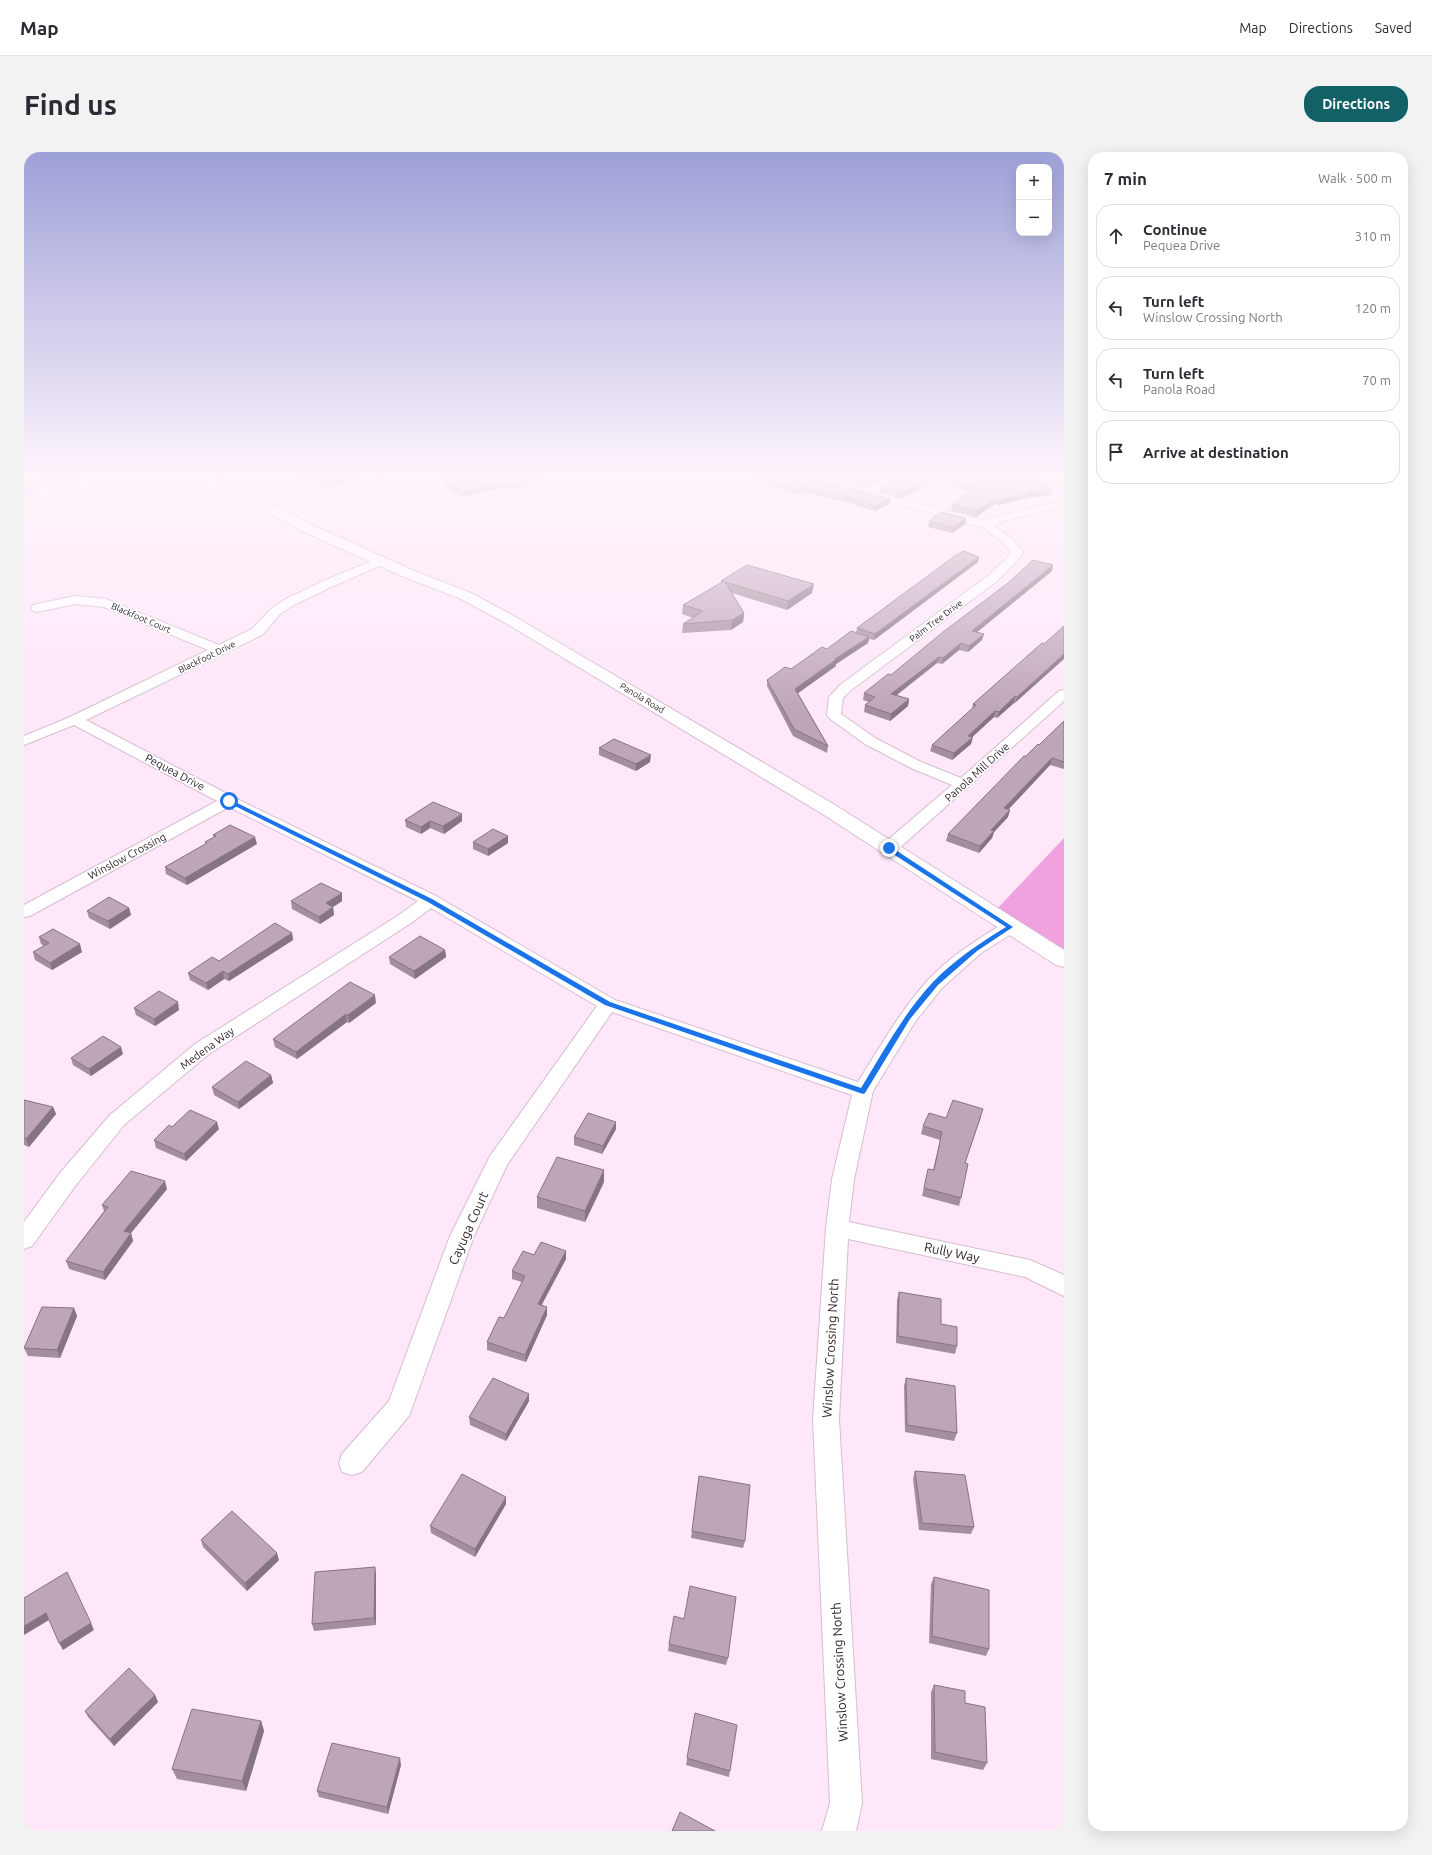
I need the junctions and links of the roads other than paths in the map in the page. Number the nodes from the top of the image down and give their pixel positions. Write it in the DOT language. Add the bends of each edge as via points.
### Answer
graph roads {
  1 [pos="367,554"];
  2 [pos="1016,554"];
  3 [pos="382,561"];
  4 [pos="37,608"];
  5 [pos="219,650"];
  6 [pos="1064,694"];
  7 [pos="75,720"];
  8 [pos="24,741"];
  9 [pos="963,784"];
  10 [pos="229,801"];
  11 [pos="889,848"];
  12 [pos="430,900"];
  13 [pos="24,912"];
  14 [pos="1010,927"];
  15 [pos="1064,960"];
  16 [pos="608,1004"];
  17 [pos="863,1092"];
  18 [pos="837,1228"];
  19 [pos="24,1240"];
  20 [pos="1064,1286"];
  21 [pos="352,1463"];
  22 [pos="840,1831"];
  1 -- 3 [label="main road, Panola Road"];
  2 -- 9 [label="street, Palm Tree Drive" via="993,578 836,697 834,715 870,741 916,765"];
  3 -- 5 [label="street, Blackfoot Drive" via="288,602 257,632"];
  3 -- 11 [label="main road, Panola Road" via="466,596 507,618"];
  4 -- 5 [label="street, Blackfoot Court" via="75,600 106,603"];
  5 -- 7 [label="street, Blackfoot Drive"];
  6 -- 9 [label="street, Panola Mill Drive"];
  7 -- 8 [label="street, Blackfoot Drive"];
  7 -- 10 [label="street, Pequea Drive"];
  9 -- 11 [label="street, Panola Mill Drive"];
  10 -- 12 [label="street, Pequea Drive"];
  10 -- 13 [label="street, Winslow Crossing"];
  11 -- 14 [label="main road, Panola Road"];
  12 -- 16 [label="street, Pequea Drive"];
  12 -- 19 [label="street, Medena Way" via="405,919 202,1049 117,1120 68,1179"];
  14 -- 15 [label="main road, Panola Road"];
  14 -- 17 [label="street, Winslow Crossing North" via="975,949 935,984 908,1018"];
  16 -- 17 [label="street, Pequea Drive"];
  16 -- 21 [label="street, Cayuga Court" via="498,1162 462,1236 400,1408"];
  17 -- 18 [label="street, Winslow Crossing North" via="843,1179"];
  18 -- 20 [label="street, Rully Way" via="1030,1269"];
  18 -- 22 [label="street, Winslow Crossing North" via="826,1419 846,1803"];
}
